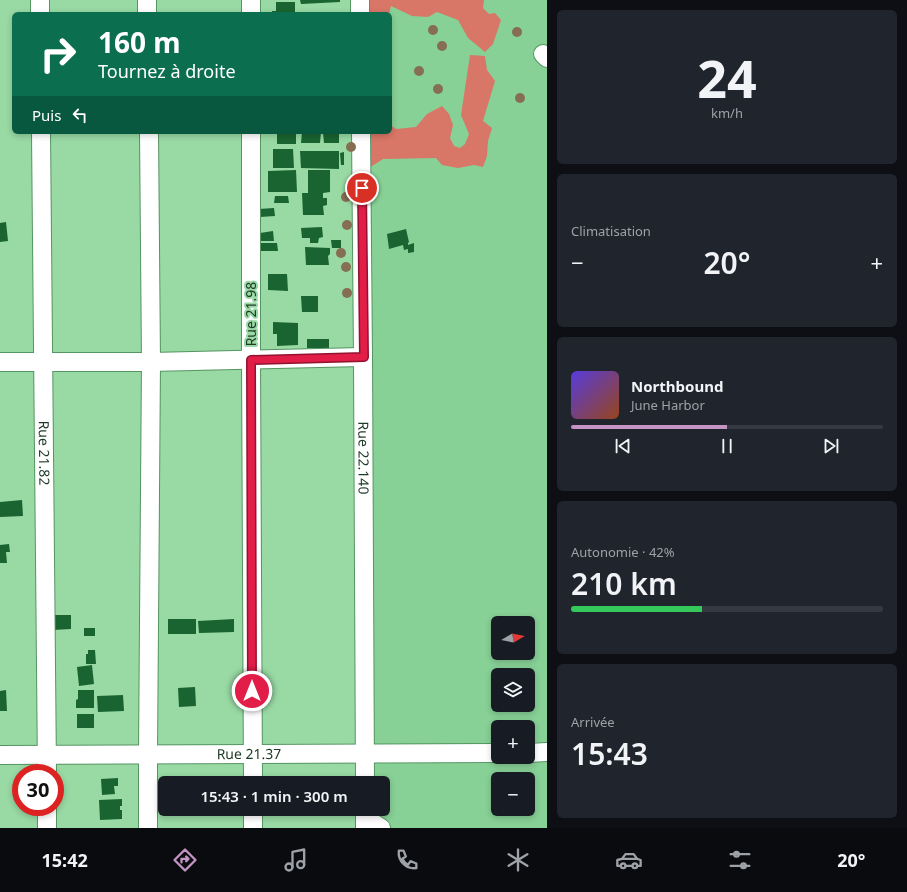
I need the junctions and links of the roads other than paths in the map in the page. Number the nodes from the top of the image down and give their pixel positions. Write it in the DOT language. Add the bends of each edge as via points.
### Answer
graph roads {
  1 [pos="40,0"];
  2 [pos="147,0"];
  3 [pos="251,0"];
  4 [pos="360,0"];
  5 [pos="40,12"];
  6 [pos="147,12"];
  7 [pos="251,12"];
  8 [pos="360,12"];
  9 [pos="42,134"];
  10 [pos="149,134"];
  11 [pos="251,134"];
  12 [pos="361,134"];
  13 [pos="364,357"];
  14 [pos="251,360"];
  15 [pos="0,362"];
  16 [pos="44,362"];
  17 [pos="151,362"];
  18 [pos="535,752"];
  19 [pos="547,752"];
  20 [pos="366,753"];
  21 [pos="491,753"];
  22 [pos="148,754"];
  23 [pos="0,755"];
  24 [pos="46,755"];
  25 [pos="252,755"];
  26 [pos="46,764"];
  27 [pos="253,776"];
  28 [pos="366,776"];
  29 [pos="47,816"];
  30 [pos="253,816"];
  31 [pos="365,818"];
  32 [pos="47,828"];
  33 [pos="148,828"];
  34 [pos="253,828"];
  35 [pos="380,828"];
  1 -- 5 [label="street"];
  2 -- 6 [label="street"];
  3 -- 7 [label="street"];
  4 -- 8 [label="street"];
  9 -- 16 [label="street, Rue 21.82"];
  10 -- 17 [label="street"];
  11 -- 14 [label="street, Rue 21.98"];
  12 -- 13 [label="street, Rue 22.140"];
  13 -- 14 [label="street"];
  13 -- 20 [label="street, Rue 22.140"];
  14 -- 17 [label="street"];
  14 -- 25 [label="street, Rue 21.98"];
  15 -- 16 [label="street"];
  16 -- 17 [label="street"];
  16 -- 24 [label="street, Rue 21.82"];
  17 -- 22 [label="street"];
  18 -- 19 [label="street"];
  20 -- 21 [label="street, Rue 21.37"];
  20 -- 25 [label="street, Rue 21.37"];
  20 -- 28 [label="street, Rue 22.140"];
  22 -- 24 [label="street, Rue 21.37"];
  22 -- 25 [label="street, Rue 21.37"];
  22 -- 33 [label="street"];
  23 -- 24 [label="street, Rue 21.37"];
  24 -- 26 [label="street, Rue 21.82"];
  25 -- 27 [label="street, Rue 21.98"];
  29 -- 32 [label="street"];
  30 -- 34 [label="street"];
  31 -- 35 [label="street"];
}
